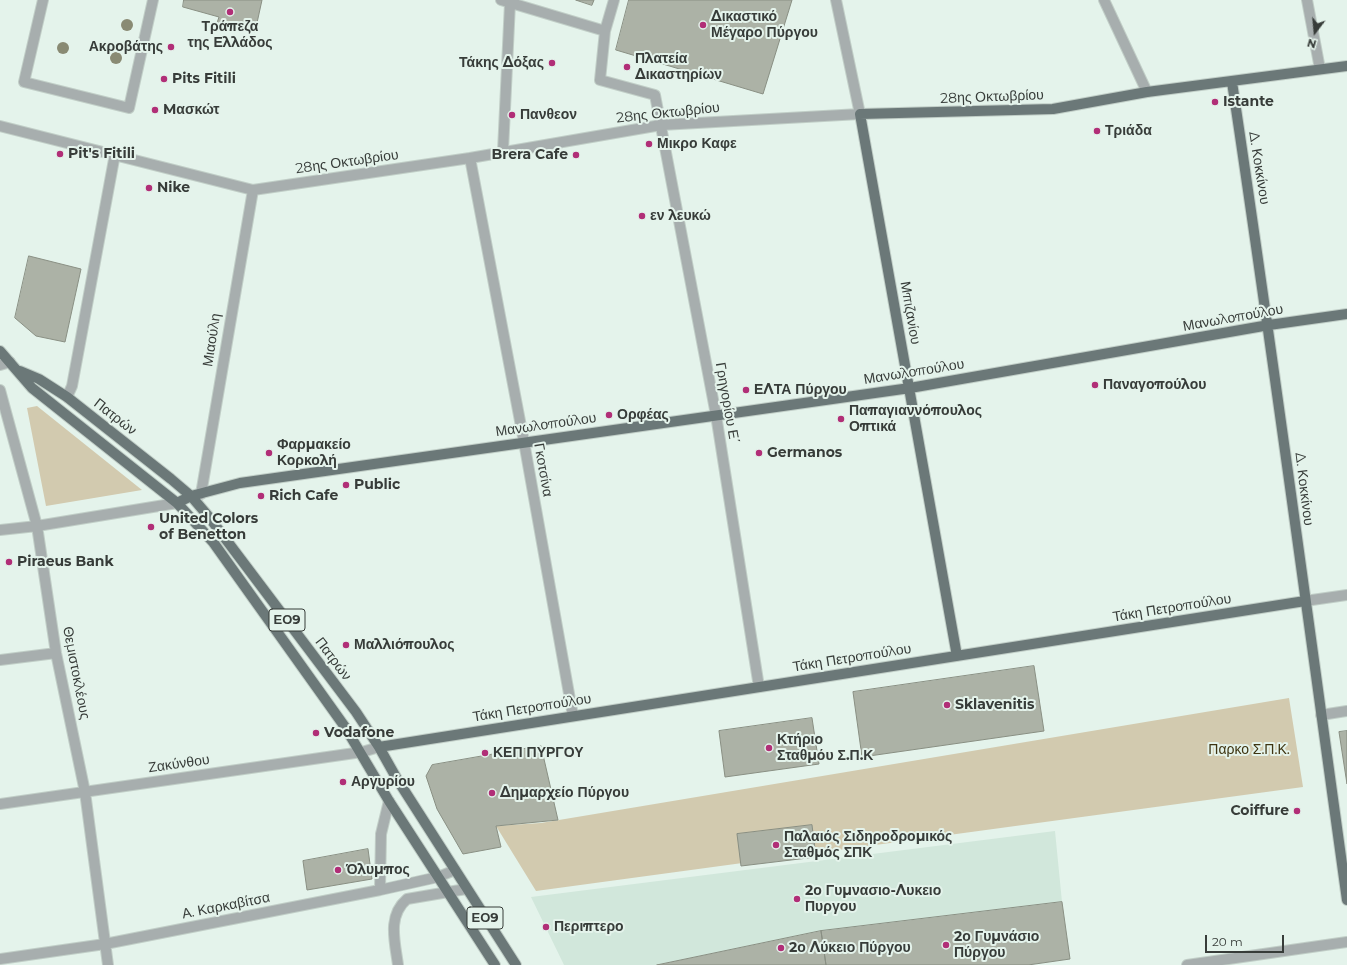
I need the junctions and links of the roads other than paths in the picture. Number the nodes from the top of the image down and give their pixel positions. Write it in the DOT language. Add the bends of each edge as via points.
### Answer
graph roads {
  1 [pos="43,0"];
  2 [pos="152,0"];
  3 [pos="614,0"];
  4 [pos="836,0"];
  5 [pos="1104,0"];
  6 [pos="1307,0"];
  7 [pos="505,1"];
  8 [pos="605,31"];
  9 [pos="1347,66"];
  10 [pos="1320,69"];
  11 [pos="1232,82"];
  12 [pos="1147,92"];
  13 [pos="860,114"];
  14 [pos="661,125"];
  15 [pos="0,126"];
  16 [pos="503,151"];
  17 [pos="115,154"];
  18 [pos="470,158"];
  19 [pos="253,190"];
  20 [pos="1347,314"];
  21 [pos="1269,325"];
  22 [pos="0,351"];
  23 [pos="5,363"];
  24 [pos="20,372"];
  25 [pos="910,388"];
  26 [pos="0,390"];
  27 [pos="67,397"];
  28 [pos="716,415"];
  29 [pos="524,442"];
  30 [pos="201,494"];
  31 [pos="191,496"];
  32 [pos="177,503"];
  33 [pos="37,526"];
  34 [pos="0,530"];
  35 [pos="1347,595"];
  36 [pos="1305,601"];
  37 [pos="56,653"];
  38 [pos="957,656"];
  39 [pos="0,660"];
  40 [pos="759,687"];
  41 [pos="1347,711"];
  42 [pos="1322,715"];
  43 [pos="573,716"];
  44 [pos="379,747"];
  45 [pos="362,752"];
  46 [pos="85,792"];
  47 [pos="389,801"];
  48 [pos="0,804"];
  49 [pos="454,870"];
  50 [pos="438,877"];
  51 [pos="466,889"];
  52 [pos="380,890"];
  53 [pos="448,893"];
  54 [pos="1347,900"];
  55 [pos="1347,942"];
  56 [pos="105,944"];
  57 [pos="0,959"];
  58 [pos="108,965"];
  59 [pos="398,965"];
  60 [pos="495,965"];
  61 [pos="516,965"];
  62 [pos="1187,965"];
  1 -- 2 [label="street" via="24,82 128,108"];
  3 -- 8 [label="street"];
  4 -- 13 [label="street, Μπιζανίου"];
  5 -- 12 [label="street"];
  6 -- 10 [label="street"];
  7 -- 8 [label="street"];
  7 -- 16 [label="street"];
  8 -- 14 [label="street, Γρηγορίου Ε΄" via="600,80 655,95"];
  9 -- 10 [label="main road, 28ης Οκτωβρίου"];
  10 -- 11 [label="main road, 28ης Οκτωβρίου"];
  11 -- 12 [label="main road, 28ης Οκτωβρίου"];
  11 -- 21 [label="main road, Δ. Κοκκίνου"];
  12 -- 13 [label="main road, 28ης Οκτωβρίου" via="1053,109"];
  13 -- 14 [label="street, 28ης Οκτωβρίου"];
  13 -- 25 [label="main road, Μπιζανίου"];
  14 -- 16 [label="street, 28ης Οκτωβρίου"];
  14 -- 28 [label="street, Γρηγορίου Ε΄"];
  15 -- 17 [label="street, 28ης Οκτωβρίου"];
  16 -- 18 [label="street, 28ης Οκτωβρίου"];
  17 -- 19 [label="street, 28ης Οκτωβρίου"];
  17 -- 27 [label="street" via="72,386"];
  18 -- 19 [label="street, 28ης Οκτωβρίου"];
  18 -- 29 [label="street, Γκοτσίνα"];
  19 -- 30 [label="street, Μιαούλη"];
  20 -- 21 [label="main road, Μανωλοπούλου"];
  21 -- 25 [label="main road, Μανωλοπούλου"];
  21 -- 36 [label="main road, Δ. Κοκκίνου"];
  22 -- 23 [label="main road, Πατρών / ΕΟ9"];
  23 -- 24 [label="main road, Πατρών / ΕΟ9"];
  24 -- 27 [label="main road, Πατρών / ΕΟ9" via="39,379"];
  24 -- 32 [label="main road, Πατρών / ΕΟ9" via="32,388"];
  25 -- 28 [label="main road, Μανωλοπούλου"];
  25 -- 38 [label="main road, Μπιζανίου"];
  26 -- 33 [label="street, Θεμιστοκλέους"];
  27 -- 31 [label="main road, Πατρών / ΕΟ9"];
  28 -- 29 [label="main road, Μανωλοπούλου"];
  28 -- 40 [label="street, Γρηγορίου Ε΄"];
  29 -- 30 [label="main road, Μανωλοπούλου" via="240,483"];
  29 -- 43 [label="street, Γκοτσίνα"];
  30 -- 31 [label="main road, Μανωλοπούλου"];
  31 -- 32 [label="main road, Μανωλοπούλου"];
  31 -- 44 [label="main road, Πατρών / ΕΟ9" via="356,712"];
  32 -- 33 [label="street"];
  32 -- 45 [label="main road, Πατρών / ΕΟ9" via="213,542"];
  33 -- 34 [label="street"];
  33 -- 37 [label="street, Θεμιστοκλέους"];
  35 -- 36 [label="street, Τάκη Πετροπούλου"];
  36 -- 38 [label="main road, Τάκη Πετροπούλου"];
  36 -- 42 [label="main road, Δ. Κοκκίνου"];
  37 -- 39 [label="street"];
  37 -- 46 [label="street, Θεμιστοκλέους"];
  38 -- 40 [label="main road, Τάκη Πετροπούλου"];
  40 -- 43 [label="main road, Τάκη Πετροπούλου"];
  41 -- 42 [label="street"];
  42 -- 54 [label="main road, Δ. Κοκκίνου"];
  43 -- 44 [label="main road, Τάκη Πετροπούλου"];
  44 -- 45 [label="street, Τάκη Πετροπούλου"];
  44 -- 49 [label="main road, Πατρών / ΕΟ9" via="396,779"];
  45 -- 46 [label="street, Ζακύνθου"];
  45 -- 47 [label="main road, Πατρών / ΕΟ9"];
  46 -- 48 [label="street, Ζακύνθου"];
  46 -- 56 [label="street, Θεμιστοκλέους"];
  47 -- 50 [label="main road, Πατρών / ΕΟ9"];
  47 -- 52 [label="street" via="381,834"];
  49 -- 50 [label="street, Α. Καρκαβίτσα"];
  49 -- 51 [label="main road, Πατρών / ΕΟ9"];
  50 -- 52 [label="street, Α. Καρκαβίτσα"];
  50 -- 53 [label="main road, Πατρών / ΕΟ9"];
  51 -- 53 [label="street"];
  51 -- 61 [label="main road, Πατρών / ΕΟ9"];
  52 -- 56 [label="street, Α. Καρκαβίτσα"];
  53 -- 59 [label="street" via="407,899 401,904 393,922"];
  53 -- 60 [label="main road, Πατρών / ΕΟ9"];
  55 -- 62 [label="street"];
  56 -- 57 [label="street, Α. Καρκαβίτσα"];
  56 -- 58 [label="street, Θεμιστοκλέους"];
}
